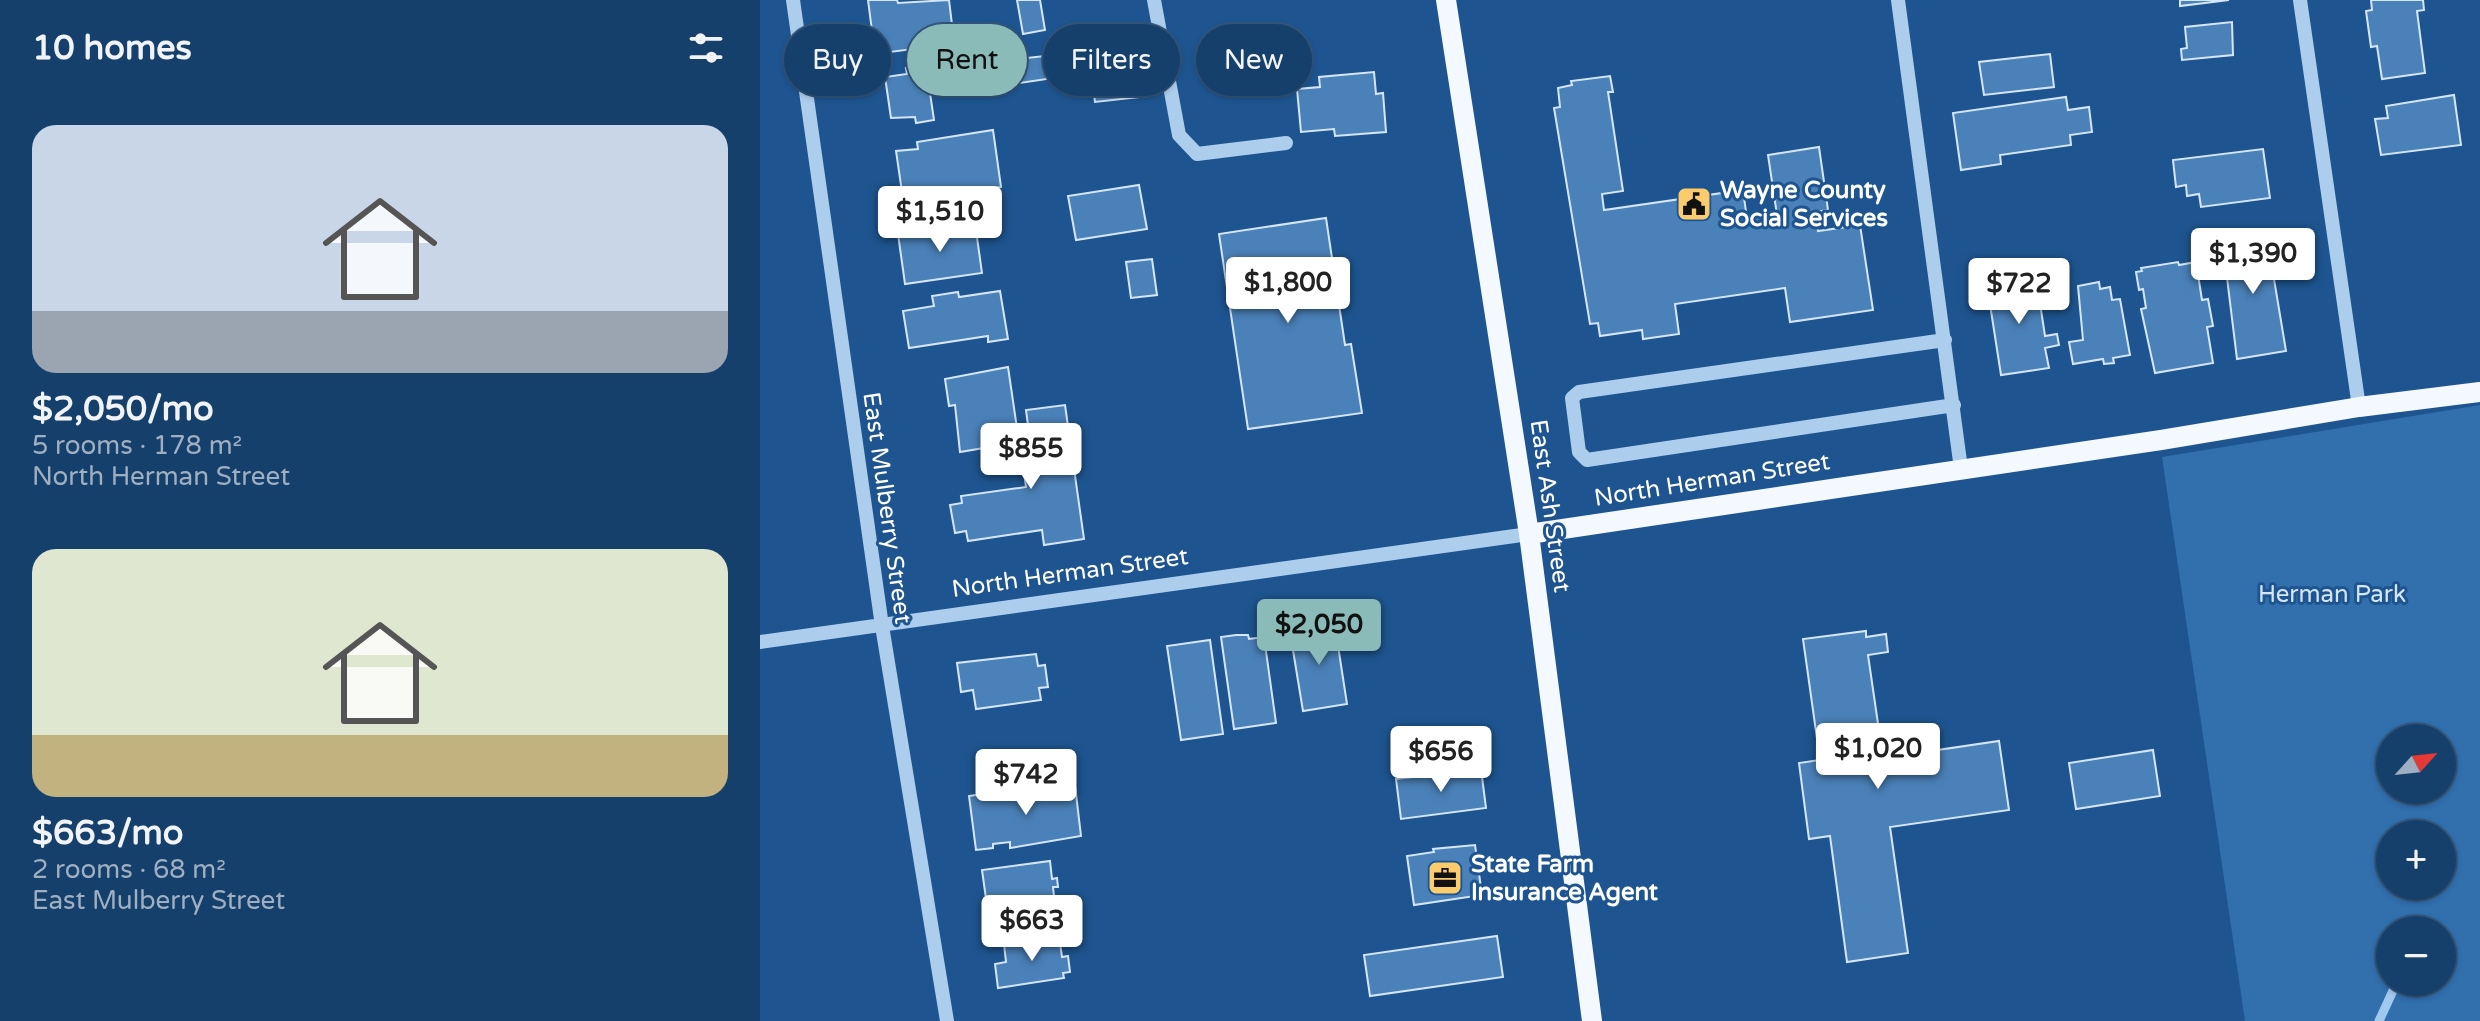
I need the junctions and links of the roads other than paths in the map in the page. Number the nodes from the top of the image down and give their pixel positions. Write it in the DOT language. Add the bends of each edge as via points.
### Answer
graph roads {
  1 [pos="793,0"];
  2 [pos="1154,0"];
  3 [pos="1446,0"];
  4 [pos="1898,0"];
  5 [pos="2300,0"];
  6 [pos="1286,143"];
  7 [pos="1945,340"];
  8 [pos="2480,392"];
  9 [pos="1954,405"];
  10 [pos="2359,407"];
  11 [pos="1961,469"];
  12 [pos="1529,534"];
  13 [pos="882,626"];
  14 [pos="760,642"];
  15 [pos="947,1021"];
  16 [pos="1592,1021"];
  1 -- 13 [label="street, East Mulberry Street"];
  2 -- 6 [label="street" via="1179,135 1197,154"];
  3 -- 12 [label="main road, East Ash Street"];
  4 -- 7 [label="street"];
  5 -- 10 [label="street"];
  7 -- 9 [label="street"];
  7 -- 9 [label="street" via="1579,392 1572,398 1579,452 1587,460"];
  8 -- 10 [label="main road, North Herman Street"];
  9 -- 11 [label="street"];
  10 -- 11 [label="main road, North Herman Street"];
  11 -- 12 [label="main road, North Herman Street"];
  12 -- 13 [label="street, North Herman Street"];
  12 -- 16 [label="main road, East Ash Street"];
  13 -- 14 [label="street, North Herman Street"];
  13 -- 15 [label="street, East Mulberry Street"];
}
